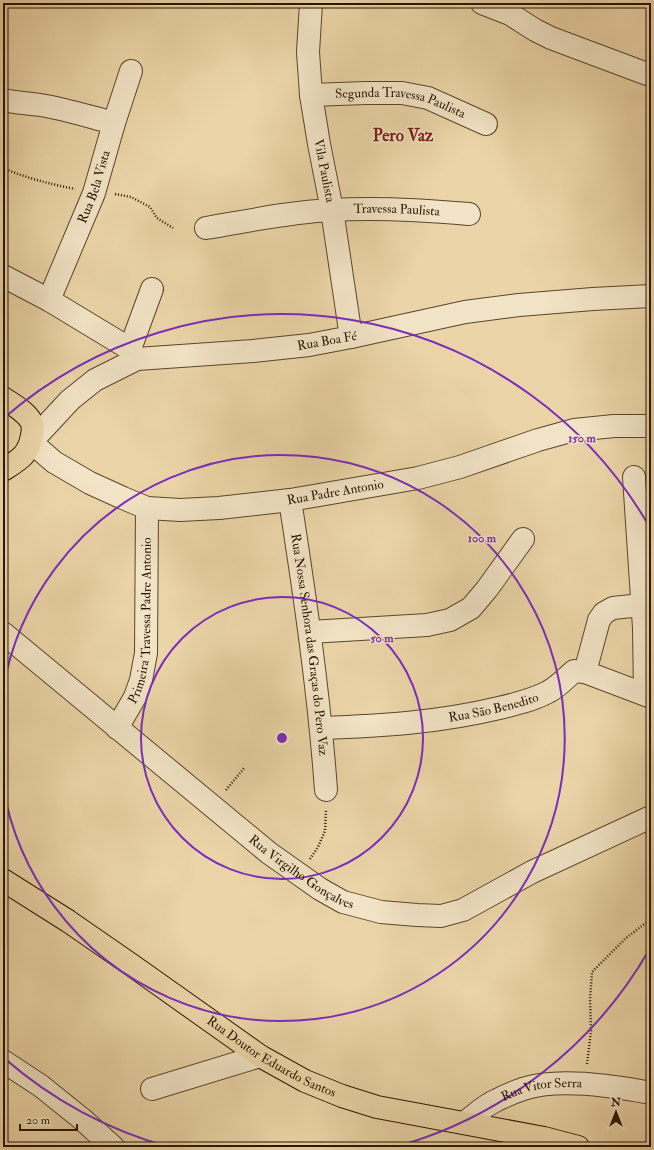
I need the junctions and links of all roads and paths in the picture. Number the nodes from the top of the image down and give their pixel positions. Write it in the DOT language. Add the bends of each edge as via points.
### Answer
graph roads {
  1 [pos="311,3"];
  2 [pos="482,3"];
  3 [pos="131,71"];
  4 [pos="647,74"];
  5 [pos="311,95"];
  6 [pos="3,100"];
  7 [pos="114,123"];
  8 [pos="486,124"];
  9 [pos="332,210"];
  10 [pos="469,214"];
  11 [pos="206,228"];
  12 [pos="3,276"];
  13 [pos="152,289"];
  14 [pos="651,296"];
  15 [pos="49,300"];
  16 [pos="351,337"];
  17 [pos="134,354"];
  18 [pos="3,398"];
  19 [pos="651,426"];
  20 [pos="31,442"];
  21 [pos="3,470"];
  22 [pos="634,477"];
  23 [pos="290,500"];
  24 [pos="147,508"];
  25 [pos="523,539"];
  26 [pos="645,544"];
  27 [pos="641,605"];
  28 [pos="310,632"];
  29 [pos="3,633"];
  30 [pos="585,672"];
  31 [pos="649,693"];
  32 [pos="117,728"];
  33 [pos="322,728"];
  34 [pos="245,767"];
  35 [pos="326,790"];
  36 [pos="213,806"];
  37 [pos="651,817"];
  38 [pos="299,874"];
  39 [pos="3,880"];
  40 [pos="651,919"];
  41 [pos="260,1056"];
  42 [pos="3,1061"];
  43 [pos="584,1084"];
  44 [pos="152,1089"];
  45 [pos="651,1094"];
  46 [pos="464,1123"];
  47 [pos="113,1147"];
  48 [pos="578,1147"];
  1 -- 5 [label="street, Vila Paulista" via="308,52"];
  2 -- 4 [label="street" via="510,14 551,38"];
  3 -- 7 [label="street, Rua Bela Vista"];
  5 -- 8 [label="street, Segunda Travessa Paulista" via="402,93 428,98"];
  5 -- 9 [label="street, Vila Paulista"];
  6 -- 7 [label="street" via="70,111"];
  7 -- 15 [label="street, Rua Bela Vista" via="94,193"];
  9 -- 10 [label="street, Travessa Paulista"];
  9 -- 11 [label="street, Travessa Paulista" via="289,214"];
  9 -- 16 [label="street, Vila Paulista"];
  12 -- 15 [label="street"];
  13 -- 17 [label="street"];
  14 -- 16 [label="street, Rua Boa Fé" via="518,305 472,311"];
  15 -- 17 [label="street"];
  16 -- 17 [label="street, Rua Boa Fé" via="253,351"];
  17 -- 20 [label="street, Rua Boa Fé" via="70,400"];
  18 -- 20 [label="main road" via="26,415 31,422"];
  19 -- 23 [label="street, Rua Padre Antonio" via="574,430 432,474"];
  20 -- 21 [label="main road" via="27,452"];
  20 -- 24 [label="street, Rua Padre Antonio" via="54,462 90,483"];
  22 -- 26 [label="street"];
  23 -- 24 [label="street, Rua Padre Antonio" via="219,508"];
  23 -- 28 [label="street, Rua Nossa Senhora das Graças do Pero Vaz"];
  24 -- 32 [label="street, Primeira Travessa Padre Antonio" via="146,654 135,697"];
  25 -- 28 [label="street" via="471,608 450,620 428,625"];
  26 -- 27 [label="street"];
  27 -- 30 [label="street" via="613,608 604,612 599,620"];
  27 -- 31 [label="street"];
  28 -- 33 [label="street, Rua Nossa Senhora das Graças do Pero Vaz"];
  29 -- 32 [label="street, Rua Virgilho Gonçalves"];
  30 -- 31 [label="street"];
  30 -- 33 [label="street, Rua São Benedito" via="574,671 550,692 532,700 471,715 414,723"];
  32 -- 36 [label="street, Rua Virgilho Gonçalves"];
  33 -- 35 [label="street, Rua Nossa Senhora das Graças do Pero Vaz"];
  34 -- 36 [label="path"];
  35 -- 38 [label="path" via="325,831 318,847"];
  36 -- 38 [label="street, Rua Virgilho Gonçalves" via="269,853"];
  37 -- 38 [label="street, Rua Virgilho Gonçalves" via="532,872 463,910 441,916 381,912 343,902"];
  39 -- 41 [label="main road, Rua Doutor Eduardo Santos" via="68,921"];
  40 -- 43 [label="path" via="626,938 592,972 591,1031"];
  41 -- 44 [label="street"];
  41 -- 46 [label="main road, Rua Doutor Eduardo Santos" via="304,1081 342,1096 377,1107"];
  42 -- 47 [label="street" via="41,1086"];
  43 -- 45 [label="street, Rua Vitor Serra" via="620,1087"];
  43 -- 46 [label="street, Rua Vitor Serra" via="523,1088 495,1100"];
  46 -- 48 [label="main road, Rua Doutor Eduardo Santos"];
}
